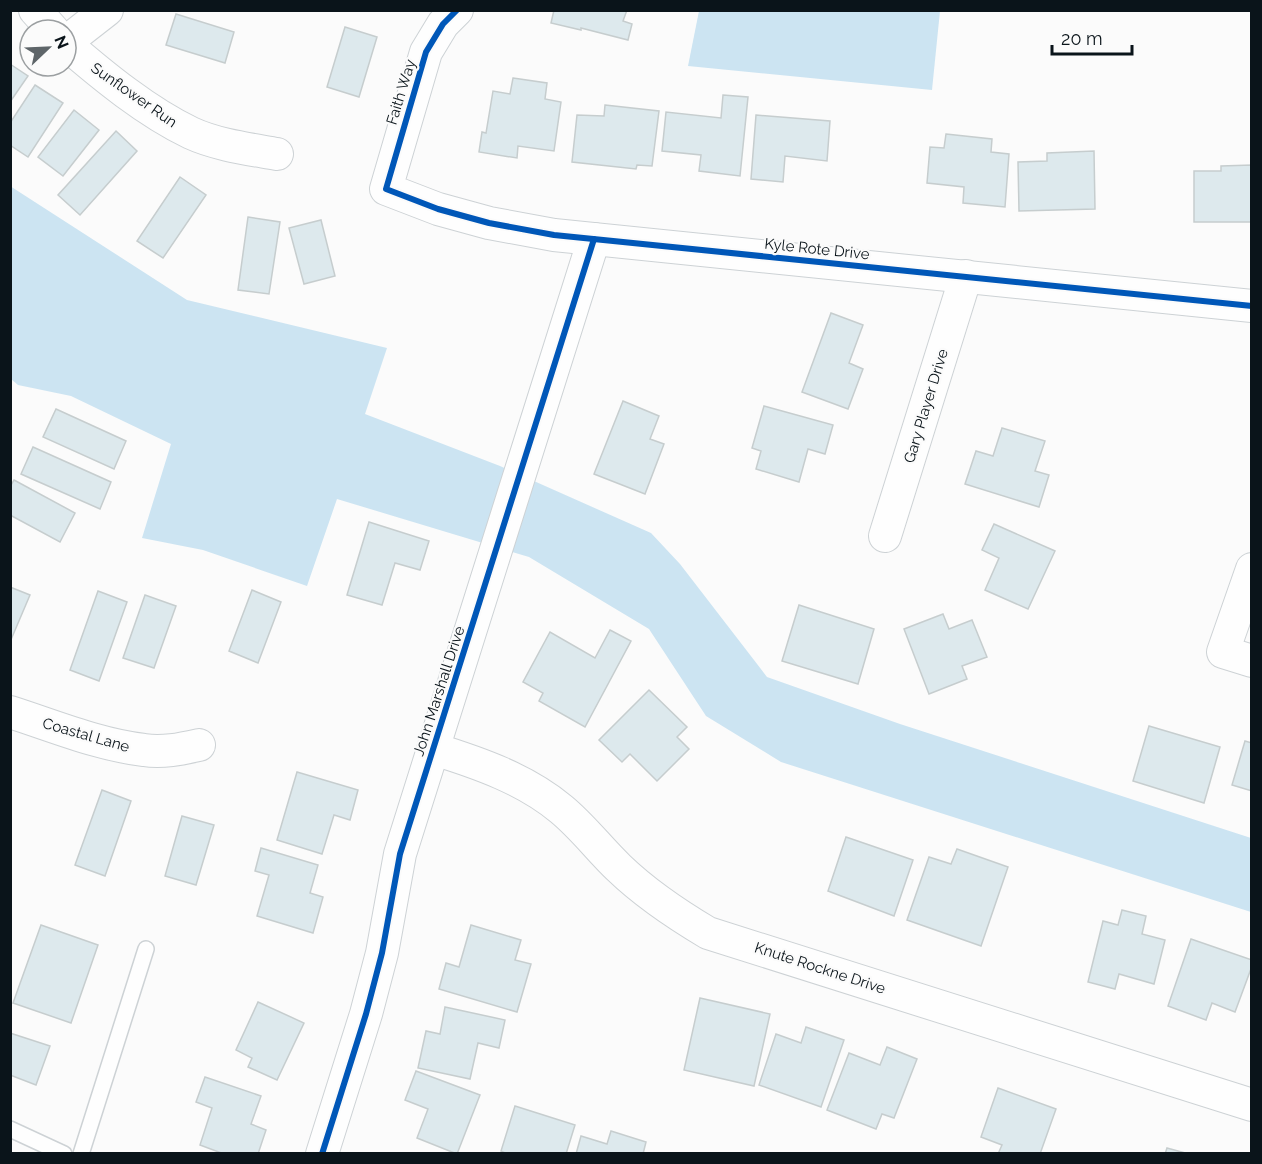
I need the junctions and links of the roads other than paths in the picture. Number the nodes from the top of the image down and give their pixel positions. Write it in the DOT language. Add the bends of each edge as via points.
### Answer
graph roads {
  1 [pos="107,10"];
  2 [pos="457,10"];
  3 [pos="78,33"];
  4 [pos="78,54"];
  5 [pos="277,154"];
  6 [pos="386,189"];
  7 [pos="594,239"];
  8 [pos="966,276"];
  9 [pos="1251,306"];
  10 [pos="885,536"];
  11 [pos="1251,569"];
  12 [pos="1237,657"];
  13 [pos="10,712"];
  14 [pos="199,745"];
  15 [pos="434,748"];
  16 [pos="146,949"];
  17 [pos="1251,1105"];
  18 [pos="10,1129"];
  19 [pos="64,1154"];
  20 [pos="81,1154"];
  21 [pos="322,1154"];
  1 -- 3 [label="street"];
  2 -- 6 [label="street, Faith Way" via="426,52"];
  4 -- 5 [label="street, Sunflower Run" via="103,76 193,134"];
  6 -- 7 [label="street, Kyle Rote Drive" via="489,223"];
  7 -- 8 [label="street, Kyle Rote Drive"];
  7 -- 15 [label="street, John Marshall Drive"];
  8 -- 9 [label="street, Kyle Rote Drive"];
  8 -- 10 [label="street, Gary Player Drive"];
  11 -- 12 [label="street"];
  13 -- 14 [label="street, Coastal Lane" via="106,743 145,751"];
  15 -- 17 [label="street, Knute Rockne Drive" via="489,767 537,792 561,809 637,884 708,933"];
  15 -- 21 [label="street, John Marshall Drive" via="400,854 366,1014"];
  16 -- 20 [label="lane"];
  18 -- 19 [label="lane"];
}
